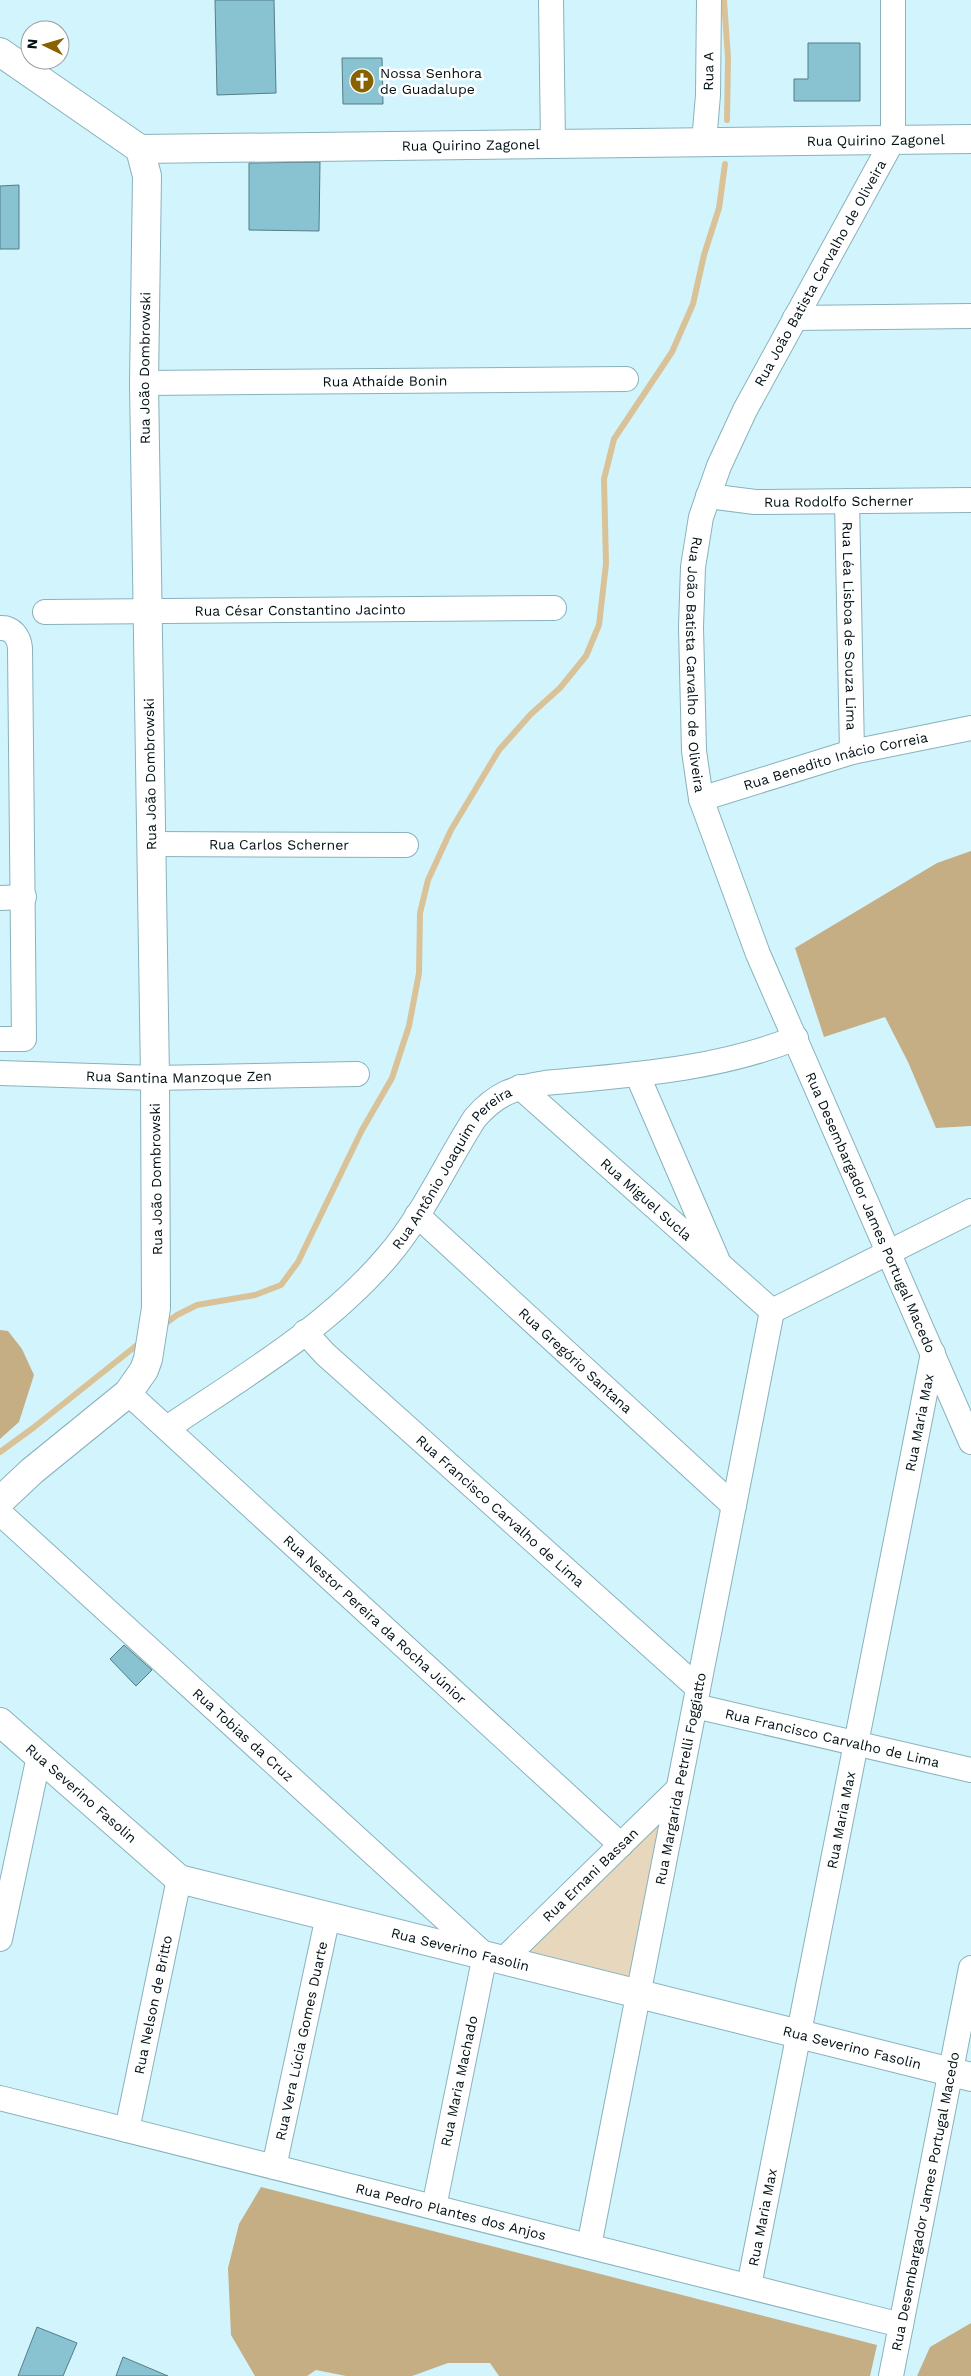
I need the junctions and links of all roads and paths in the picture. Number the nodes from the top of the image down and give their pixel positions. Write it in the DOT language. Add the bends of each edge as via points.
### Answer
graph roads {
  1 [pos="552,0"];
  2 [pos="709,0"];
  3 [pos="893,0"];
  4 [pos="0,52"];
  5 [pos="971,139"];
  6 [pos="893,140"];
  7 [pos="704,142"];
  8 [pos="553,144"];
  9 [pos="140,148"];
  10 [pos="971,316"];
  11 [pos="795,318"];
  12 [pos="626,379"];
  13 [pos="144,383"];
  14 [pos="708,496"];
  15 [pos="971,500"];
  16 [pos="847,501"];
  17 [pos="554,608"];
  18 [pos="148,611"];
  19 [pos="45,612"];
  20 [pos="0,628"];
  21 [pos="971,728"];
  22 [pos="852,752"];
  23 [pos="701,799"];
  24 [pos="151,844"];
  25 [pos="406,845"];
  26 [pos="24,897"];
  27 [pos="0,898"];
  28 [pos="796,1038"];
  29 [pos="0,1039"];
  30 [pos="0,1073"];
  31 [pos="357,1074"];
  32 [pos="637,1074"];
  33 [pos="154,1078"];
  34 [pos="520,1087"];
  35 [pos="971,1212"];
  36 [pos="417,1215"];
  37 [pos="890,1253"];
  38 [pos="720,1265"];
  39 [pos="772,1311"];
  40 [pos="305,1332"];
  41 [pos="933,1353"];
  42 [pos="128,1393"];
  43 [pos="167,1428"];
  44 [pos="971,1442"];
  45 [pos="0,1501"];
  46 [pos="734,1506"];
  47 [pos="0,1513"];
  48 [pos="696,1697"];
  49 [pos="0,1722"];
  50 [pos="856,1742"];
  51 [pos="39,1756"];
  52 [pos="971,1770"];
  53 [pos="678,1789"];
  54 [pos="621,1845"];
  55 [pos="179,1879"];
  56 [pos="328,1916"];
  57 [pos="0,1939"];
  58 [pos="494,1958"];
  59 [pos="971,1968"];
  60 [pos="638,1994"];
  61 [pos="799,2034"];
  62 [pos="961,2074"];
  63 [pos="0,2098"];
  64 [pos="127,2130"];
  65 [pos="274,2167"];
  66 [pos="434,2207"];
  67 [pos="589,2246"];
  68 [pos="749,2286"];
  69 [pos="901,2324"];
  70 [pos="891,2376"];
  1 -- 8 [label="street"];
  2 -- 7 [label="street, Rua A"];
  3 -- 6 [label="street"];
  4 -- 9 [label="street"];
  5 -- 6 [label="street, Rua Quirino Zagonel"];
  6 -- 7 [label="street, Rua Quirino Zagonel"];
  6 -- 11 [label="street, Rua João Batista Carvalho de Oliveira"];
  7 -- 8 [label="street, Rua Quirino Zagonel"];
  8 -- 9 [label="street, Rua Quirino Zagonel"];
  9 -- 13 [label="street, Rua João Dombrowski" via="147,176"];
  10 -- 11 [label="street"];
  11 -- 14 [label="street, Rua João Batista Carvalho de Oliveira" via="732,437"];
  12 -- 13 [label="street, Rua Athaíde Bonin"];
  13 -- 18 [label="street, Rua João Dombrowski"];
  14 -- 16 [label="street, Rua Rodolfo Scherner" via="756,502"];
  14 -- 23 [label="street, Rua João Batista Carvalho de Oliveira" via="696,537 691,627 694,751"];
  15 -- 16 [label="street, Rua Rodolfo Scherner"];
  16 -- 22 [label="street, Rua Léa Lisboa de Souza Lima"];
  17 -- 18 [label="street, Rua César Constantino Jacinto"];
  18 -- 19 [label="street, Rua César Constantino Jacinto"];
  18 -- 24 [label="street, Rua João Dombrowski"];
  20 -- 26 [label="street" via="16,635 20,648"];
  21 -- 22 [label="street, Rua Benedito Inácio Correia"];
  22 -- 23 [label="street, Rua Benedito Inácio Correia"];
  23 -- 28 [label="street, Rua João Batista Carvalho de Oliveira" via="758,954"];
  24 -- 25 [label="street, Rua Carlos Scherner"];
  24 -- 33 [label="street, Rua João Dombrowski"];
  26 -- 27 [label="street"];
  26 -- 29 [label="street" via="24,1039"];
  28 -- 32 [label="street, Rua Antônio Joaquim Pereira" via="730,1060"];
  28 -- 37 [label="street, Rua Desembargador James Portugal Macedo"];
  30 -- 33 [label="street, Rua Santina Manzoque Zen"];
  31 -- 33 [label="street, Rua Santina Manzoque Zen"];
  32 -- 34 [label="street, Rua Antônio Joaquim Pereira"];
  32 -- 38 [label="street"];
  33 -- 42 [label="street, Rua João Dombrowski" via="156,1308 151,1350 144,1370"];
  34 -- 36 [label="street, Rua Antônio Joaquim Pereira" via="489,1102 475,1118"];
  34 -- 38 [label="street, Rua Miguel Sucla"];
  35 -- 37 [label="street"];
  36 -- 40 [label="street, Rua Antônio Joaquim Pereira" via="388,1256 369,1276"];
  36 -- 46 [label="street, Rua Gregório Santana"];
  37 -- 39 [label="street"];
  37 -- 41 [label="street, Rua Desembargador James Portugal Macedo"];
  38 -- 39 [label="street, Rua Miguel Sucla"];
  39 -- 46 [label="street, Rua Margarida Petrelli Foggiatto"];
  40 -- 43 [label="street, Rua Antônio Joaquim Pereira"];
  40 -- 48 [label="street, Rua Francisco Carvalho de Lima"];
  41 -- 44 [label="street, Rua Desembargador James Portugal Macedo"];
  41 -- 50 [label="street, Rua Maria Max"];
  42 -- 43 [label="street, Rua Nestor Pereira da Rocha Júnior"];
  42 -- 45 [label="street, Rua João Dombrowski"];
  43 -- 54 [label="street, Rua Nestor Pereira da Rocha Júnior"];
  46 -- 48 [label="street, Rua Margarida Petrelli Foggiatto"];
  47 -- 58 [label="street, Rua Tobias da Cruz"];
  48 -- 50 [label="street, Rua Francisco Carvalho de Lima"];
  48 -- 53 [label="street, Rua Margarida Petrelli Foggiatto"];
  49 -- 51 [label="street, Rua Severino Fasolin"];
  50 -- 52 [label="street, Rua Francisco Carvalho de Lima"];
  50 -- 61 [label="street, Rua Maria Max"];
  51 -- 55 [label="street, Rua Severino Fasolin"];
  51 -- 57 [label="street"];
  53 -- 54 [label="street, Rua Ernani Bassan"];
  53 -- 60 [label="street, Rua Margarida Petrelli Foggiatto"];
  54 -- 58 [label="street, Rua Ernani Bassan"];
  55 -- 56 [label="street, Rua Severino Fasolin"];
  55 -- 64 [label="street, Rua Nelson de Britto"];
  56 -- 58 [label="street, Rua Severino Fasolin"];
  56 -- 65 [label="street, Rua Vera Lúcia Gomes Duarte"];
  58 -- 60 [label="street, Rua Severino Fasolin"];
  58 -- 66 [label="street, Rua Maria Machado"];
  59 -- 62 [label="street, Rua Desembargador James Portugal Macedo"];
  60 -- 61 [label="street, Rua Severino Fasolin"];
  60 -- 67 [label="street, Rua Margarida Petrelli Foggiatto"];
  61 -- 62 [label="street, Rua Severino Fasolin"];
  61 -- 68 [label="street, Rua Maria Max"];
  62 -- 69 [label="street, Rua Desembargador James Portugal Macedo"];
  63 -- 64 [label="street, Rua Pedro Plantes dos Anjos"];
  64 -- 65 [label="street, Rua Pedro Plantes dos Anjos"];
  65 -- 66 [label="street, Rua Pedro Plantes dos Anjos"];
  66 -- 67 [label="street, Rua Pedro Plantes dos Anjos"];
  67 -- 68 [label="street, Rua Pedro Plantes dos Anjos"];
  68 -- 69 [label="street, Rua Pedro Plantes dos Anjos"];
  69 -- 70 [label="street, Rua Desembargador James Portugal Macedo"];
}
